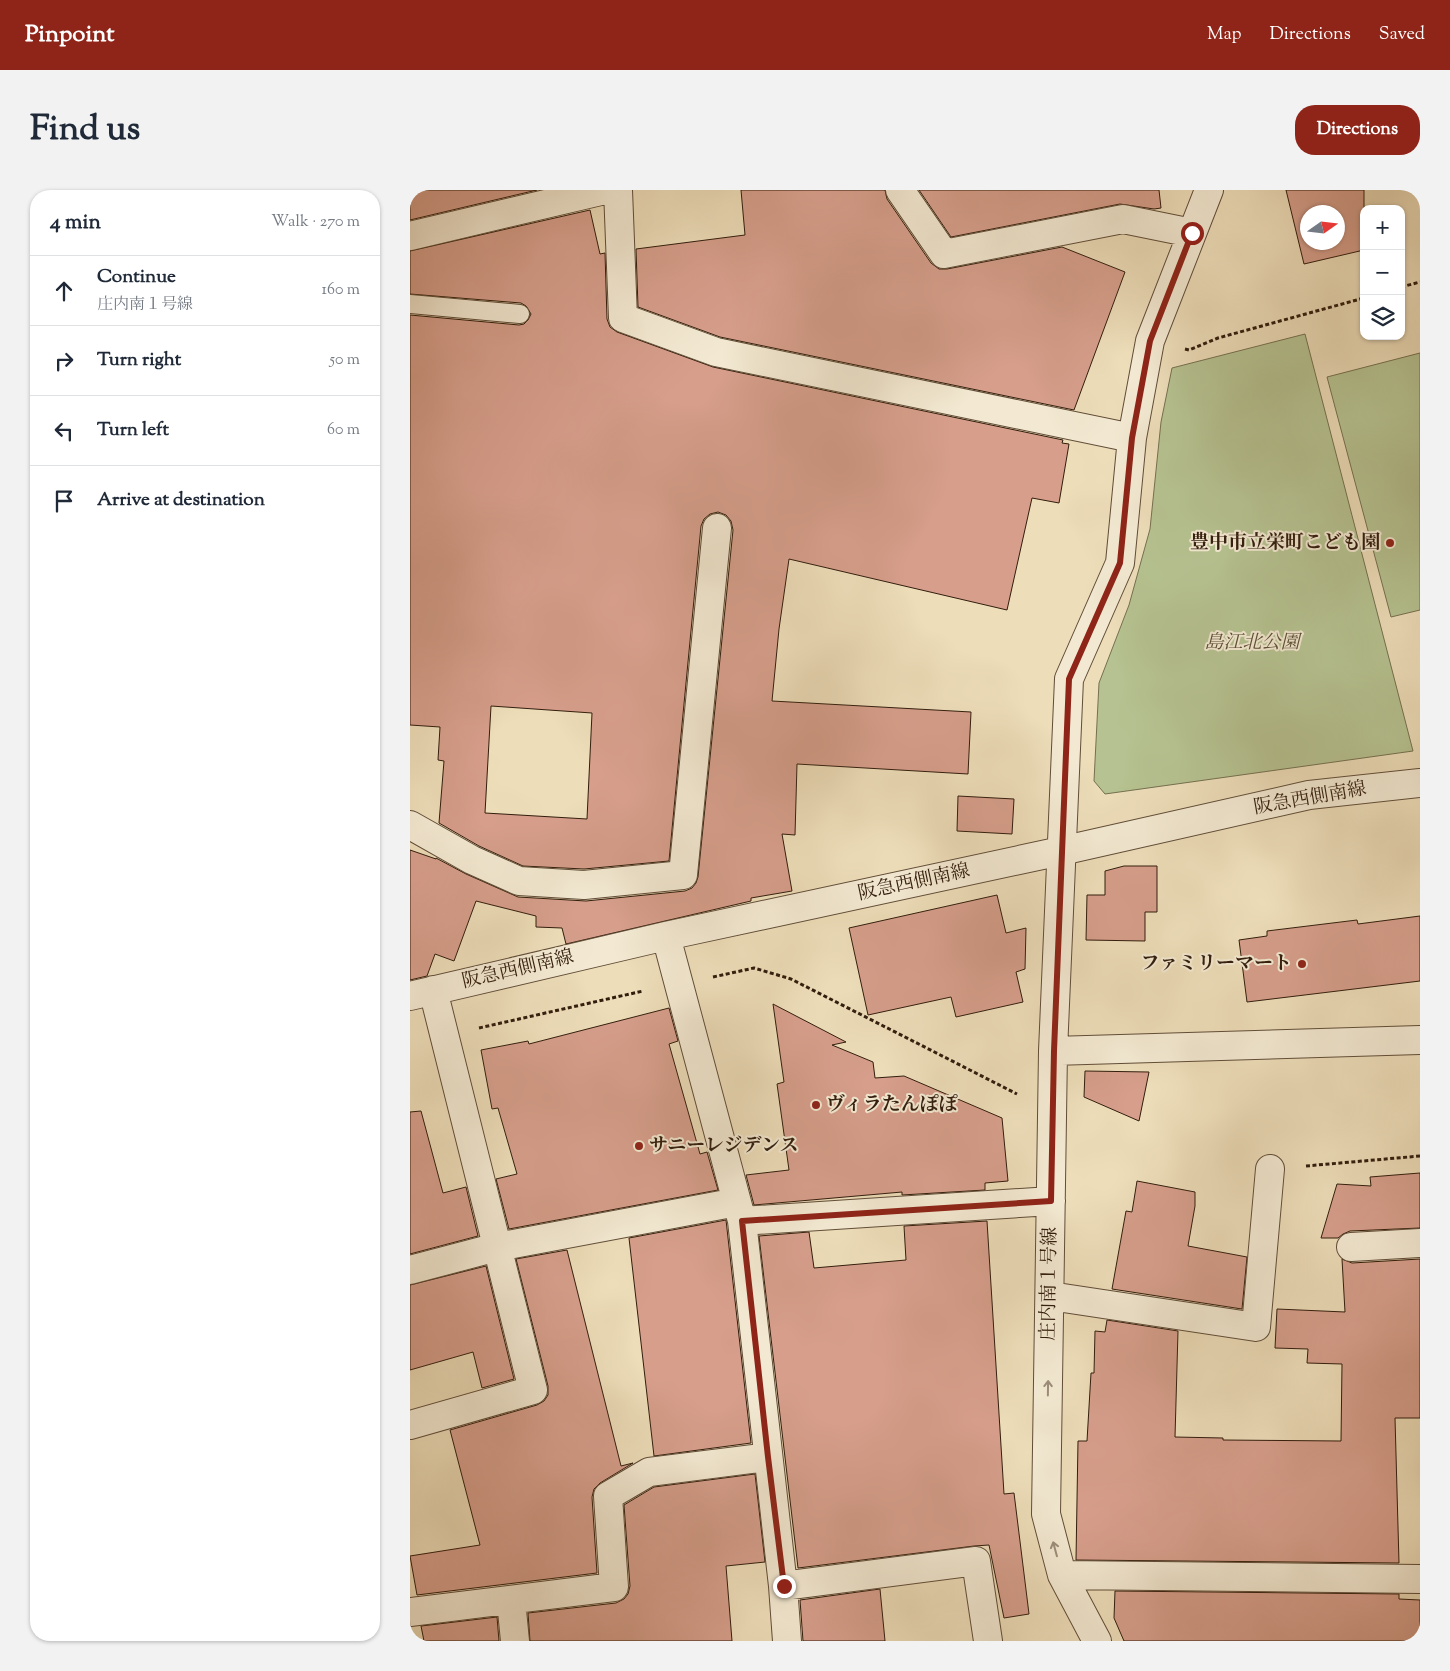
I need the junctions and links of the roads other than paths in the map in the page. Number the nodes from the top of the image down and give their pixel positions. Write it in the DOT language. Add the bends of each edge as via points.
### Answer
graph roads {
  1 [pos="605,190"];
  2 [pos="618,190"];
  3 [pos="900,190"];
  4 [pos="1209,190"];
  5 [pos="1192,233"];
  6 [pos="410,236"];
  7 [pos="410,304"];
  8 [pos="520,314"];
  9 [pos="1132,438"];
  10 [pos="718,528"];
  11 [pos="1420,783"];
  12 [pos="410,825"];
  13 [pos="1061,851"];
  14 [pos="666,936"];
  15 [pos="421,993"];
  16 [pos="1420,1040"];
  17 [pos="1054,1051"];
  18 [pos="1270,1169"];
  19 [pos="1051,1201"];
  20 [pos="740,1211"];
  21 [pos="1420,1243"];
  22 [pos="497,1247"];
  23 [pos="1351,1247"];
  24 [pos="410,1270"];
  25 [pos="1050,1296"];
  26 [pos="410,1425"];
  27 [pos="768,1457"];
  28 [pos="1062,1575"];
  29 [pos="1420,1579"];
  30 [pos="784,1586"];
  31 [pos="511,1600"];
  32 [pos="410,1612"];
  33 [pos="515,1641"];
  34 [pos="787,1641"];
  35 [pos="988,1641"];
  36 [pos="1096,1641"];
  1 -- 6 [label="street"];
  2 -- 9 [label="street" via="623,318 716,352"];
  3 -- 5 [label="street" via="944,254 1123,219"];
  4 -- 5 [label="street, 庄内南１号線"];
  5 -- 9 [label="street, 庄内南１号線" via="1150,341"];
  7 -- 8 [label="lane"];
  9 -- 13 [label="street, 庄内南１号線" via="1120,563 1069,679"];
  10 -- 12 [label="street" via="683,875 584,886 518,881 472,860"];
  11 -- 13 [label="street, 阪急西側南線" via="1310,795"];
  13 -- 14 [label="street, 阪急西側南線"];
  13 -- 17 [label="street, 庄内南１号線"];
  14 -- 15 [label="street, 阪急西側南線"];
  14 -- 20 [label="street"];
  15 -- 22 [label="street" via="444,1035"];
  16 -- 17 [label="street"];
  17 -- 19 [label="street, 庄内南１号線"];
  18 -- 25 [label="street" via="1256,1327"];
  19 -- 20 [label="street"];
  19 -- 25 [label="street, 庄内南１号線"];
  20 -- 22 [label="street"];
  20 -- 27 [label="street"];
  21 -- 23 [label="street"];
  22 -- 24 [label="street"];
  22 -- 26 [label="street" via="532,1390"];
  28 -- 25 [label="street, 庄内南１号線, one-way" via="1046,1514"];
  27 -- 30 [label="street"];
  27 -- 31 [label="street" via="649,1472 608,1496 614,1588"];
  28 -- 29 [label="street"];
  28 -- 36 [label="street, 庄内南１号線"];
  30 -- 34 [label="street"];
  30 -- 35 [label="street" via="976,1561"];
  31 -- 32 [label="street"];
  31 -- 33 [label="street"];
}
